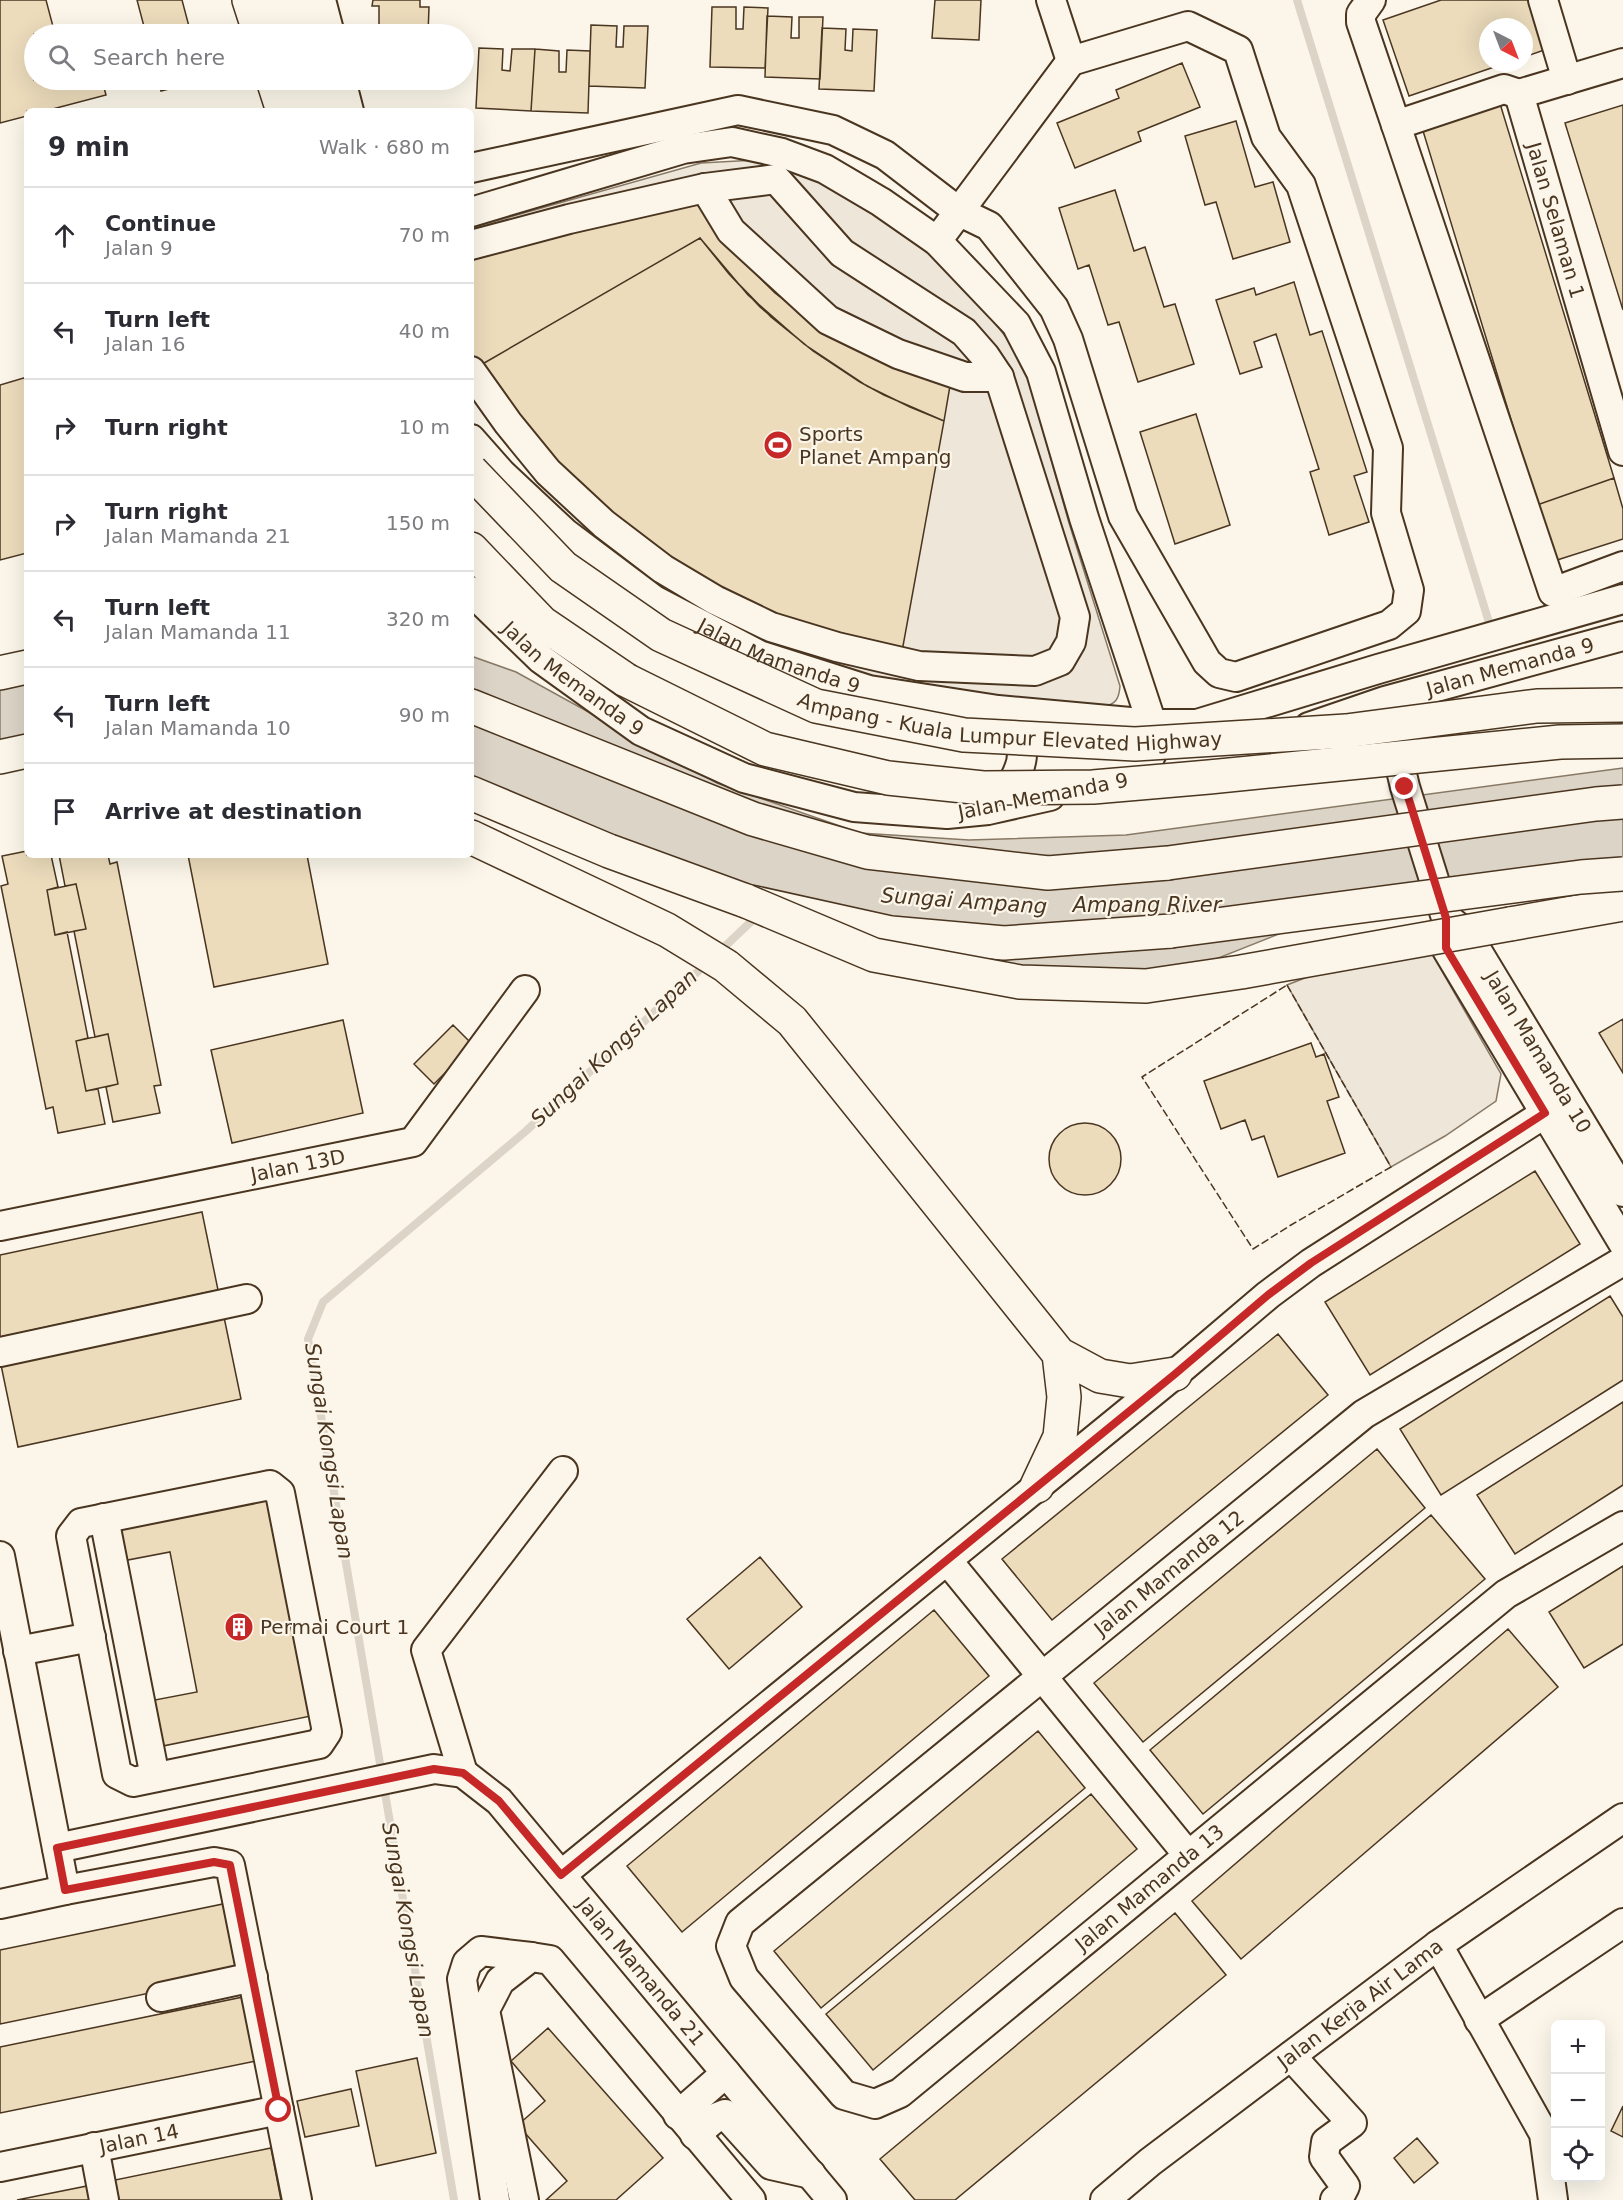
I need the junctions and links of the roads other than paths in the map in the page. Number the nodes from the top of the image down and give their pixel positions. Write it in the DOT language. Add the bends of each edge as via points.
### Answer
graph roads {
  1 [pos="249,0"];
  2 [pos="276,0"];
  3 [pos="298,0"];
  4 [pos="321,0"];
  5 [pos="1051,0"];
  6 [pos="1371,0"];
  7 [pos="1543,0"];
  8 [pos="257,24"];
  9 [pos="283,24"];
  10 [pos="304,24"];
  11 [pos="327,24"];
  12 [pos="1071,61"];
  13 [pos="1623,63"];
  14 [pos="1567,80"];
  15 [pos="276,90"];
  16 [pos="302,90"];
  17 [pos="321,90"];
  18 [pos="344,90"];
  19 [pos="1519,94"];
  20 [pos="282,108"];
  21 [pos="307,108"];
  22 [pos="326,108"];
  23 [pos="348,108"];
  24 [pos="1396,125"];
  25 [pos="474,167"];
  26 [pos="705,188"];
  27 [pos="561,202"];
  28 [pos="958,211"];
  29 [pos="474,212"];
  30 [pos="937,241"];
  31 [pos="474,244"];
  32 [pos="474,375"];
  33 [pos="999,377"];
  34 [pos="474,442"];
  35 [pos="1623,451"];
  36 [pos="474,474"];
  37 [pos="1084,518"];
  38 [pos="1048,531"];
  39 [pos="474,552"];
  40 [pos="1623,566"];
  41 [pos="474,594"];
  42 [pos="1623,599"];
  43 [pos="1623,636"];
  44 [pos="24,668"];
  45 [pos="1378,669"];
  46 [pos="0,673"];
  47 [pos="1385,701"];
  48 [pos="1623,705"];
  49 [pos="474,707"];
  50 [pos="998,710"];
  51 [pos="1152,724"];
  52 [pos="1299,730"];
  53 [pos="1623,741"];
  54 [pos="24,753"];
  55 [pos="0,757"];
  56 [pos="1210,761"];
  57 [pos="1403,779"];
  58 [pos="1093,787"];
  59 [pos="474,794"];
  60 [pos="1623,802"];
  61 [pos="988,810"];
  62 [pos="474,838"];
  63 [pos="1623,874"];
  64 [pos="746,902"];
  65 [pos="1623,904"];
  66 [pos="525,990"];
  67 [pos="1556,1106"];
  68 [pos="1623,1192"];
  69 [pos="0,1226"];
  70 [pos="1623,1243"];
  71 [pos="1623,1261"];
  72 [pos="248,1299"];
  73 [pos="0,1353"];
  74 [pos="1059,1354"];
  75 [pos="1175,1374"];
  76 [pos="563,1471"];
  77 [pos="1037,1486"];
  78 [pos="104,1518"];
  79 [pos="1623,1526"];
  80 [pos="946,1560"];
  81 [pos="0,1562"];
  82 [pos="91,1637"];
  83 [pos="18,1651"];
  84 [pos="1042,1677"];
  85 [pos="463,1773"];
  86 [pos="155,1777"];
  87 [pos="1623,1818"];
  88 [pos="57,1848"];
  89 [pos="1188,1855"];
  90 [pos="561,1875"];
  91 [pos="65,1890"];
  92 [pos="0,1904"];
  93 [pos="740,1923"];
  94 [pos="1623,1923"];
  95 [pos="1438,1945"];
  96 [pos="531,1957"];
  97 [pos="253,1977"];
  98 [pos="161,1996"];
  99 [pos="1479,2020"];
  100 [pos="1292,2056"];
  101 [pos="726,2073"];
  102 [pos="279,2110"];
  103 [pos="686,2125"];
  104 [pos="94,2147"];
  105 [pos="0,2167"];
  106 [pos="811,2174"];
  107 [pos="104,2200"];
  108 [pos="297,2200"];
  109 [pos="495,2200"];
  110 [pos="524,2200"];
  111 [pos="751,2200"];
  112 [pos="832,2200"];
  113 [pos="1105,2200"];
  114 [pos="1335,2200"];
  115 [pos="1553,2200"];
  1 -- 8 [label="highway"];
  2 -- 9 [label="highway"];
  3 -- 10 [label="street"];
  4 -- 11 [label="street"];
  5 -- 12 [label="street"];
  6 -- 24 [label="street" via="1361,14 1361,22"];
  7 -- 14 [label="street"];
  12 -- 28 [label="street"];
  12 -- 28 [label="street" via="1188,26 1238,50 1266,137 1301,185 1388,448 1386,513 1409,590 1406,611 1389,625 1236,677 1219,673 1207,662 1123,516 1068,339 1054,308 990,226"];
  13 -- 14 [label="street"];
  14 -- 19 [label="street"];
  15 -- 20 [label="highway"];
  16 -- 21 [label="highway"];
  17 -- 22 [label="street"];
  18 -- 23 [label="street"];
  19 -- 24 [label="street" via="1504,89"];
  19 -- 35 [label="street, Jalan Selaman 1"];
  24 -- 40 [label="street" via="1553,592"];
  25 -- 28 [label="street" via="738,110 833,130 885,155"];
  26 -- 27 [label="street"];
  26 -- 33 [label="street" via="731,231 828,320 898,354 965,377"];
  26 -- 33 [label="street" via="776,179 842,253 964,332"];
  27 -- 29 [label="street"];
  27 -- 30 [label="street" via="683,149 732,142 782,153 825,169"];
  27 -- 31 [label="street"];
  28 -- 30 [label="street"];
  30 -- 37 [label="street" via="1016,324 1029,346 1041,372"];
  32 -- 38 [label="street" via="548,472 663,569 771,627 837,647 919,666 1035,671 1060,662 1071,642 1075,617"];
  33 -- 38 [label="street"];
  34 -- 50 [label="street, Jalan Mamanda 9" via="502,474 574,540 654,600 759,655 868,690"];
  36 -- 48 [label="highway, Ampang - Kuala Lumpur Elevated Highway, bridge" via="563,567 661,635 816,706 964,735 1135,744 1346,731 1537,706"];
  37 -- 38 [label="street"];
  37 -- 51 [label="street"];
  39 -- 58 [label="highway, Ampang - Kuala Lumpur Elevated Highway, bridge" via="542,623 626,680 765,749 888,778 983,788"];
  41 -- 61 [label="street, Jalan Memanda 9" via="541,658 641,731 744,778 854,807 947,814"];
  42 -- 45 [label="street, Jalan Memanda 9"];
  43 -- 47 [label="street, Jalan Memanda 9"];
  44 -- 46 [label="highway"];
  45 -- 47 [label="street, Jalan Mamanda 10"];
  45 -- 51 [label="street, Jalan Memanda 9" via="1197,724"];
  47 -- 52 [label="street, Jalan Memanda 9"];
  47 -- 57 [label="street, Jalan Mamanda 10"];
  49 -- 60 [label="highway, bridge" via="753,819 867,852 1048,873 1168,863"];
  50 -- 51 [label="street, Jalan Mamanda 9"];
  50 -- 61 [label="street" via="1015,729 1022,754 1013,783"];
  51 -- 56 [label="street" via="1182,753"];
  52 -- 56 [label="street, Jalan Memanda 9"];
  52 -- 57 [label="street" via="1335,736 1370,750"];
  53 -- 58 [label="highway, Ampang - Kuala Lumpur Elevated Highway, bridge" via="1560,742"];
  54 -- 55 [label="highway"];
  56 -- 58 [label="street, Jalan Memanda 9"];
  57 -- 67 [label="street, Jalan Mamanda 10, bridge" via="1443,910 1467,934"];
  58 -- 61 [label="street, Jalan Memanda 9"];
  59 -- 64 [label="highway" via="609,851"];
  62 -- 74 [label="highway" via="667,930 726,966 792,1021"];
  63 -- 64 [label="highway, bridge" via="1171,931 1004,943 891,933"];
  64 -- 65 [label="highway, bridge" via="874,955 1020,982 1146,986"];
  66 -- 69 [label="street, Jalan 13D" via="413,1142"];
  67 -- 68 [label="street, Jalan Mamanda 10"];
  67 -- 70 [label="street, Jalan Mamanda 10"];
  67 -- 75 [label="street" via="1311,1263"];
  71 -- 84 [label="street, Jalan Mamanda 12" via="1364,1414"];
  72 -- 73 [label="street"];
  74 -- 75 [label="highway" via="1100,1376 1130,1381"];
  74 -- 77 [label="highway" via="1064,1397 1060,1437"];
  75 -- 77 [label="street"];
  76 -- 85 [label="street" via="426,1650"];
  77 -- 80 [label="street"];
  78 -- 82 [label="street" via="81,1523 71,1536"];
  78 -- 86 [label="street"];
  78 -- 86 [label="street" via="270,1485 280,1493 327,1732 319,1744"];
  79 -- 89 [label="street, Jalan Mamanda 13" via="1506,1594"];
  80 -- 84 [label="street"];
  80 -- 90 [label="street"];
  81 -- 83 [label="street"];
  82 -- 83 [label="street"];
  82 -- 86 [label="street" via="117,1774 133,1782"];
  83 -- 88 [label="street"];
  84 -- 89 [label="street"];
  84 -- 93 [label="street, Jalan Mamanda 12"];
  85 -- 88 [label="street" via="434,1769"];
  85 -- 90 [label="street, Jalan Mamanda 21" via="499,1801"];
  87 -- 95 [label="street, Jalan Kerja Air Lama"];
  88 -- 91 [label="street"];
  89 -- 93 [label="street, Jalan Mamanda 13" via="900,2093 875,2104 844,2095 744,1978 731,1946"];
  90 -- 101 [label="street, Jalan Mamanda 21"];
  91 -- 92 [label="street"];
  91 -- 97 [label="street" via="214,1862 230,1865"];
  94 -- 99 [label="street"];
  95 -- 99 [label="street"];
  95 -- 100 [label="street, Jalan Kerja Air Lama"];
  96 -- 103 [label="street" via="550,1960"];
  96 -- 109 [label="street" via="481,1951 467,1963 462,1979"];
  96 -- 110 [label="street" via="500,1981 485,2010"];
  97 -- 98 [label="street"];
  97 -- 102 [label="street"];
  99 -- 115 [label="street" via="1544,2134"];
  100 -- 113 [label="street, Jalan Kerja Air Lama"];
  100 -- 114 [label="street" via="1352,2123 1326,2142 1324,2157 1345,2186"];
  101 -- 103 [label="street"];
  101 -- 106 [label="street, Jalan Mamanda 21"];
  102 -- 104 [label="street, Jalan 14"];
  102 -- 108 [label="street"];
  103 -- 106 [label="street" via="725,2114 771,2165"];
  103 -- 111 [label="street"];
  104 -- 105 [label="street, Jalan 14"];
  104 -- 107 [label="street"];
  106 -- 112 [label="street, Jalan Mamanda 21"];
}
